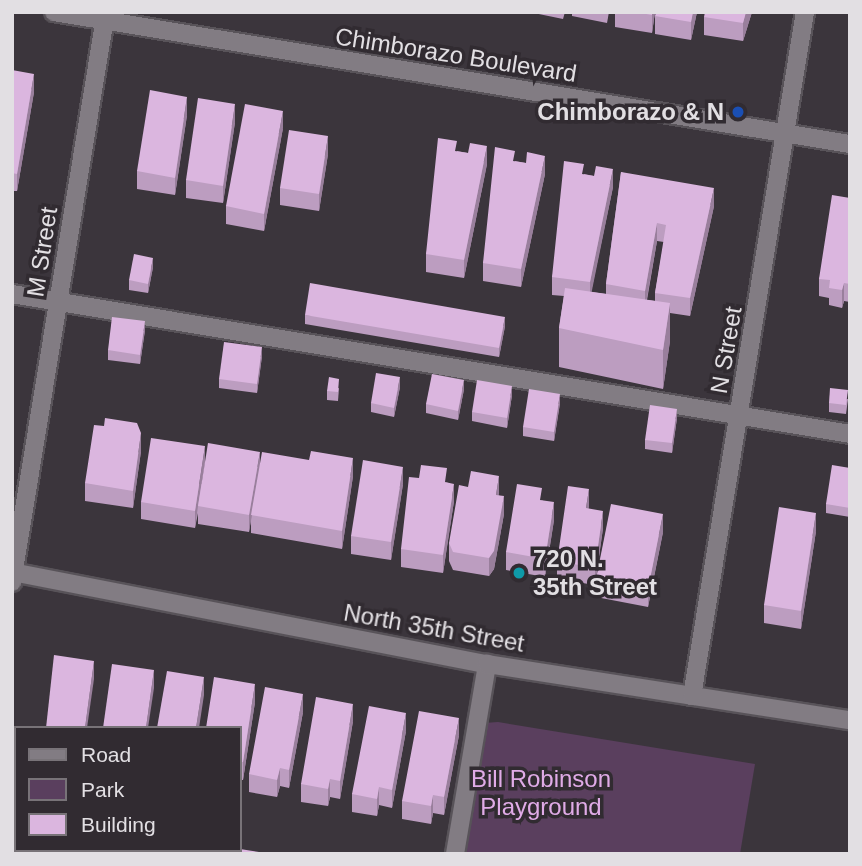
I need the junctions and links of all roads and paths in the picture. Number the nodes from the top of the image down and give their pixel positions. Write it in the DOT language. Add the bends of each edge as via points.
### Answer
graph roads {
  1 [pos="54,12"];
  2 [pos="805,12"];
  3 [pos="106,16"];
  4 [pos="786,135"];
  5 [pos="850,144"];
  6 [pos="12,294"];
  7 [pos="58,302"];
  8 [pos="739,415"];
  9 [pos="850,434"];
  10 [pos="13,576"];
  11 [pos="487,664"];
  12 [pos="692,696"];
  13 [pos="850,720"];
  14 [pos="455,854"];
  1 -- 3 [label="street, Chimborazo Boulevard"];
  2 -- 4 [label="street, N Street"];
  3 -- 4 [label="street, Chimborazo Boulevard"];
  3 -- 7 [label="street, M Street"];
  4 -- 5 [label="street, Chimborazo Boulevard"];
  4 -- 8 [label="street, N Street"];
  6 -- 7 [label="street"];
  7 -- 8 [label="street"];
  7 -- 10 [label="street, M Street"];
  8 -- 9 [label="street"];
  8 -- 12 [label="street, N Street"];
  10 -- 11 [label="street, North 35th Street"];
  11 -- 12 [label="street, North 35th Street"];
  11 -- 14 [label="street"];
  12 -- 13 [label="street, North 35th Street"];
}
